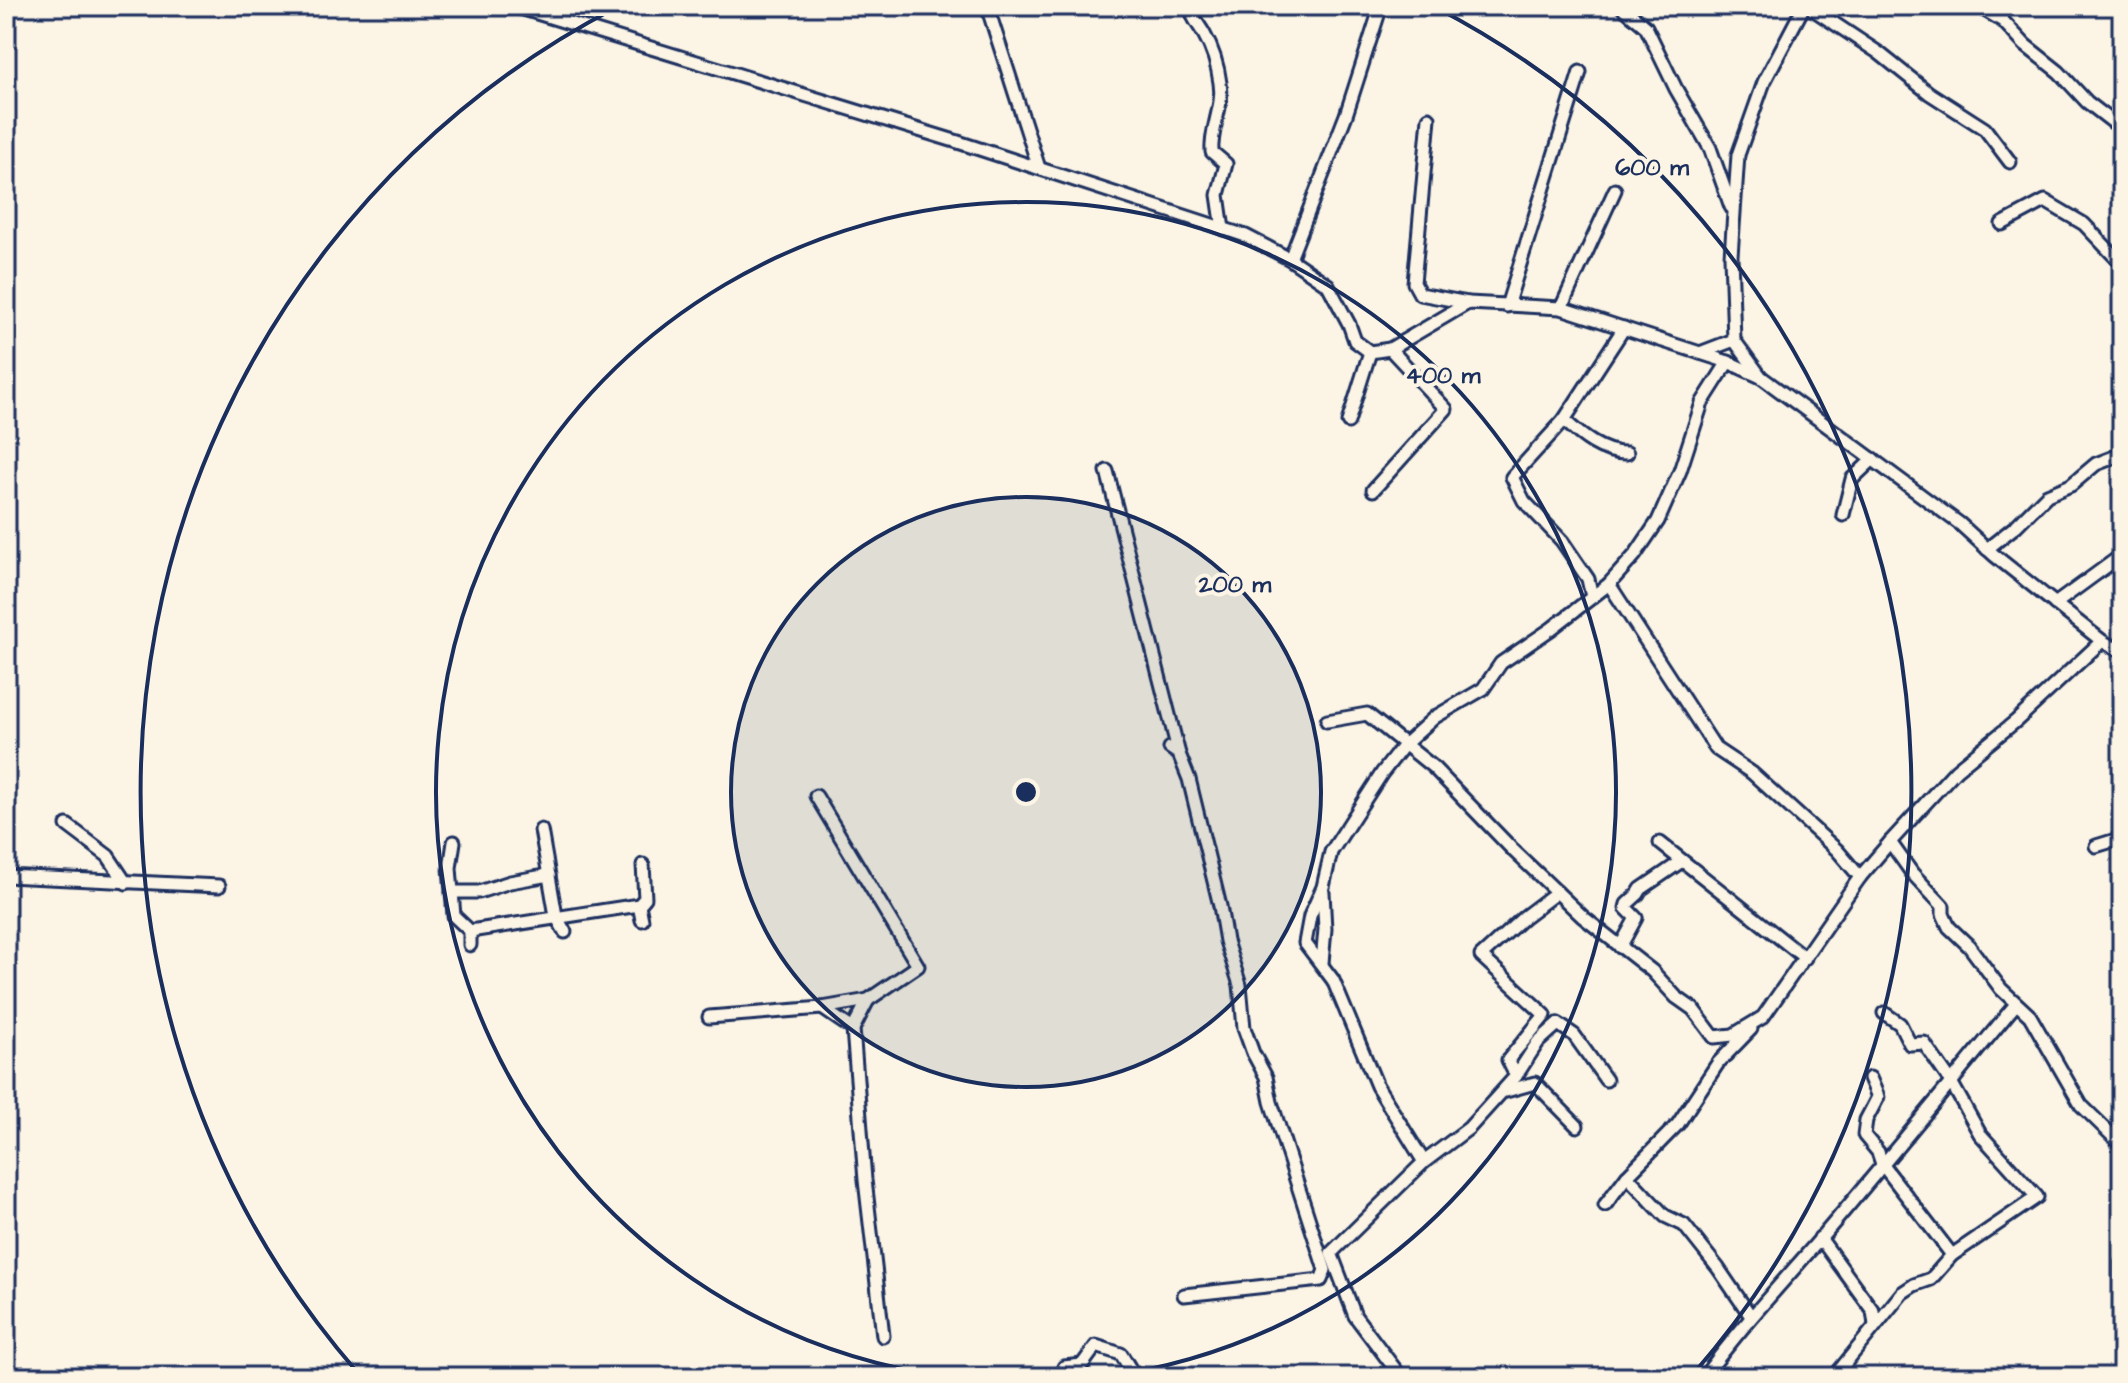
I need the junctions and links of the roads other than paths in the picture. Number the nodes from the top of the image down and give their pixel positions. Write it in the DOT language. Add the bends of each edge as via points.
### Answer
graph roads {
  1 [pos="514,6"];
  2 [pos="987,6"];
  3 [pos="1191,6"];
  4 [pos="1381,6"];
  5 [pos="1621,6"];
  6 [pos="1797,6"];
  7 [pos="1806,6"];
  8 [pos="1978,6"];
  9 [pos="1795,22"];
  10 [pos="1580,72"];
  11 [pos="1429,118"];
  12 [pos="2122,129"];
  13 [pos="2010,162"];
  14 [pos="1039,168"];
  15 [pos="1615,190"];
  16 [pos="1733,212"];
  17 [pos="2002,224"];
  18 [pos="1223,229"];
  19 [pos="1290,259"];
  20 [pos="2122,264"];
  21 [pos="1468,303"];
  22 [pos="1507,306"];
  23 [pos="1561,308"];
  24 [pos="1624,328"];
  25 [pos="1734,340"];
  26 [pos="1390,349"];
  27 [pos="1370,352"];
  28 [pos="1699,353"];
  29 [pos="1728,362"];
  30 [pos="1761,377"];
  31 [pos="1564,420"];
  32 [pos="1348,422"];
  33 [pos="1627,453"];
  34 [pos="2122,454"];
  35 [pos="1873,459"];
  36 [pos="1107,471"];
  37 [pos="1373,490"];
  38 [pos="1843,515"];
  39 [pos="1987,549"];
  40 [pos="2122,555"];
  41 [pos="1609,584"];
  42 [pos="1592,597"];
  43 [pos="2055,604"];
  44 [pos="2102,641"];
  45 [pos="2122,652"];
  46 [pos="1327,721"];
  47 [pos="1404,745"];
  48 [pos="816,796"];
  49 [pos="67,825"];
  50 [pos="541,830"];
  51 [pos="2122,838"];
  52 [pos="454,842"];
  53 [pos="1890,842"];
  54 [pos="1660,843"];
  55 [pos="2096,846"];
  56 [pos="1682,861"];
  57 [pos="643,865"];
  58 [pos="549,875"];
  59 [pos="6,876"];
  60 [pos="1860,877"];
  61 [pos="126,883"];
  62 [pos="219,886"];
  63 [pos="1323,887"];
  64 [pos="452,892"];
  65 [pos="1557,892"];
  66 [pos="639,905"];
  67 [pos="556,916"];
  68 [pos="642,920"];
  69 [pos="470,931"];
  70 [pos="565,932"];
  71 [pos="470,945"];
  72 [pos="1620,947"];
  73 [pos="1805,958"];
  74 [pos="1322,963"];
  75 [pos="868,1000"];
  76 [pos="2016,1004"];
  77 [pos="822,1008"];
  78 [pos="1884,1013"];
  79 [pos="709,1017"];
  80 [pos="1763,1017"];
  81 [pos="853,1029"];
  82 [pos="1516,1076"];
  83 [pos="1870,1078"];
  84 [pos="1606,1080"];
  85 [pos="1951,1082"];
  86 [pos="1505,1091"];
  87 [pos="1577,1126"];
  88 [pos="2122,1145"];
  89 [pos="1424,1162"];
  90 [pos="1882,1164"];
  91 [pos="1627,1176"];
  92 [pos="1605,1205"];
  93 [pos="1820,1238"];
  94 [pos="1952,1255"];
  95 [pos="2122,1262"];
  96 [pos="2122,1284"];
  97 [pos="1184,1295"];
  98 [pos="1750,1315"];
  99 [pos="1875,1325"];
  100 [pos="883,1336"];
  101 [pos="1064,1367"];
  102 [pos="1135,1377"];
  103 [pos="1401,1377"];
  104 [pos="1704,1377"];
  105 [pos="1834,1377"];
  1 -- 14 [label="street"];
  2 -- 14 [label="street"];
  3 -- 18 [label="street" via="1221,86 1211,137 1212,152 1226,164 1218,195"];
  4 -- 19 [label="street"];
  5 -- 16 [label="street" via="1646,27 1710,148"];
  6 -- 9 [label="street"];
  7 -- 9 [label="street"];
  7 -- 13 [label="street" via="1985,129"];
  8 -- 12 [label="street" via="2003,21"];
  9 -- 16 [label="street" via="1764,82 1738,155"];
  10 -- 22 [label="street"];
  11 -- 21 [label="street" via="1414,283 1420,294"];
  14 -- 18 [label="street"];
  15 -- 23 [label="street"];
  16 -- 25 [label="street"];
  17 -- 20 [label="street" via="2045,201 2084,224"];
  18 -- 19 [label="street"];
  19 -- 27 [label="street" via="1328,285 1355,341"];
  21 -- 22 [label="street"];
  21 -- 26 [label="street"];
  22 -- 23 [label="street"];
  23 -- 24 [label="street"];
  24 -- 28 [label="street"];
  24 -- 31 [label="street"];
  25 -- 28 [label="street"];
  25 -- 30 [label="street"];
  26 -- 27 [label="street"];
  26 -- 37 [label="street" via="1446,409"];
  27 -- 32 [label="street"];
  28 -- 29 [label="street"];
  29 -- 30 [label="street"];
  29 -- 41 [label="street" via="1702,403 1658,521"];
  30 -- 35 [label="street"];
  31 -- 33 [label="street" via="1582,437 1617,454"];
  31 -- 42 [label="street" via="1512,477 1524,501 1562,541 1588,579"];
  34 -- 39 [label="street" via="2047,495"];
  35 -- 38 [label="street" via="1852,479"];
  35 -- 39 [label="street"];
  36 -- 97 [label="street" via="1174,751 1189,779 1218,894 1240,985 1244,1028 1266,1077 1325,1270 1321,1280"];
  39 -- 43 [label="street"];
  40 -- 43 [label="street"];
  41 -- 42 [label="street"];
  41 -- 60 [label="street" via="1716,749 1752,773"];
  42 -- 47 [label="street" via="1501,663 1483,689 1435,717"];
  43 -- 44 [label="street"];
  44 -- 45 [label="street"];
  44 -- 53 [label="street" via="1956,770"];
  46 -- 47 [label="street" via="1367,714"];
  47 -- 63 [label="street" via="1331,852"];
  47 -- 65 [label="street" via="1433,767"];
  48 -- 75 [label="street" via="918,966"];
  49 -- 61 [label="street" via="108,856"];
  50 -- 58 [label="street"];
  51 -- 55 [label="street"];
  52 -- 64 [label="street"];
  53 -- 60 [label="street"];
  53 -- 76 [label="street" via="1943,906 1949,927"];
  54 -- 56 [label="street"];
  56 -- 72 [label="street" via="1627,904 1636,918"];
  56 -- 73 [label="street"];
  57 -- 66 [label="street" via="645,898"];
  58 -- 64 [label="street" via="479,892"];
  58 -- 67 [label="street"];
  59 -- 61 [label="street"];
  60 -- 73 [label="street"];
  61 -- 62 [label="street"];
  63 -- 74 [label="street"];
  63 -- 74 [label="street" via="1305,943"];
  64 -- 69 [label="street" via="454,916"];
  65 -- 72 [label="street"];
  65 -- 82 [label="street" via="1481,956 1545,1015 1508,1060"];
  66 -- 67 [label="street"];
  66 -- 68 [label="street"];
  67 -- 69 [label="street"];
  67 -- 70 [label="street"];
  69 -- 71 [label="street"];
  72 -- 80 [label="street" via="1693,1009 1714,1037 1733,1035"];
  73 -- 80 [label="street"];
  74 -- 89 [label="street" via="1377,1086"];
  75 -- 77 [label="street"];
  75 -- 81 [label="street"];
  76 -- 85 [label="street"];
  76 -- 88 [label="street" via="2030,1016 2081,1105"];
  77 -- 79 [label="street"];
  77 -- 81 [label="street"];
  78 -- 85 [label="street" via="1900,1024 1910,1044 1924,1043"];
  80 -- 91 [label="street" via="1718,1063 1678,1124"];
  81 -- 100 [label="street"];
  82 -- 84 [label="street" via="1538,1042 1558,1024 1574,1035"];
  82 -- 86 [label="street"];
  83 -- 90 [label="street" via="1878,1097 1864,1135"];
  85 -- 90 [label="street"];
  85 -- 94 [label="street" via="1980,1134 2037,1197"];
  86 -- 87 [label="street" via="1535,1083"];
  86 -- 89 [label="street" via="1469,1128"];
  89 -- 103 [label="street" via="1331,1253 1355,1316"];
  90 -- 93 [label="street"];
  90 -- 94 [label="street"];
  91 -- 92 [label="street"];
  91 -- 98 [label="street" via="1665,1216 1684,1225"];
  93 -- 98 [label="street"];
  93 -- 99 [label="street" via="1873,1311"];
  94 -- 99 [label="street" via="1931,1279 1902,1293"];
  95 -- 96 [label="street"];
  98 -- 104 [label="street"];
  99 -- 105 [label="street"];
  101 -- 102 [label="street" via="1082,1365 1096,1346 1121,1354"];
}
